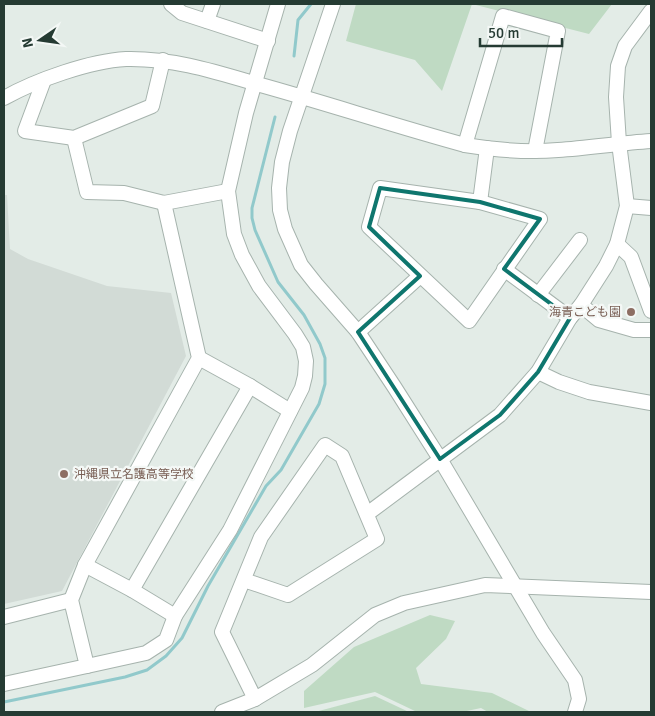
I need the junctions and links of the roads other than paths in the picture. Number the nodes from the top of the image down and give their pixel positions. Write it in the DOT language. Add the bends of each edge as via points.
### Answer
graph roads {
  1 [pos="171,4"];
  2 [pos="213,4"];
  3 [pos="278,4"];
  4 [pos="333,4"];
  5 [pos="651,11"];
  6 [pos="207,21"];
  7 [pos="268,41"];
  8 [pos="163,60"];
  9 [pos="44,80"];
  10 [pos="256,83"];
  11 [pos="303,96"];
  12 [pos="4,98"];
  13 [pos="74,138"];
  14 [pos="651,141"];
  15 [pos="619,143"];
  16 [pos="465,144"];
  17 [pos="487,148"];
  18 [pos="536,151"];
  19 [pos="228,191"];
  20 [pos="480,202"];
  21 [pos="164,203"];
  22 [pos="627,206"];
  23 [pos="651,208"];
  24 [pos="580,240"];
  25 [pos="617,244"];
  26 [pos="504,269"];
  27 [pos="420,276"];
  28 [pos="538,295"];
  29 [pos="582,305"];
  30 [pos="651,311"];
  31 [pos="570,318"];
  32 [pos="651,330"];
  33 [pos="358,332"];
  34 [pos="199,358"];
  35 [pos="538,372"];
  36 [pos="250,386"];
  37 [pos="651,403"];
  38 [pos="290,411"];
  39 [pos="440,459"];
  40 [pos="367,514"];
  41 [pos="85,565"];
  42 [pos="244,580"];
  43 [pos="514,586"];
  44 [pos="132,590"];
  45 [pos="651,592"];
  46 [pos="72,600"];
  47 [pos="175,616"];
  48 [pos="4,617"];
  49 [pos="88,666"];
  50 [pos="4,684"];
  51 [pos="255,699"];
  52 [pos="222,712"];
  53 [pos="575,712"];
  1 -- 6 [label="street" via="182,13"];
  2 -- 6 [label="street"];
  3 -- 7 [label="street"];
  4 -- 11 [label="street"];
  5 -- 15 [label="street" via="625,46 618,66"];
  6 -- 7 [label="street"];
  7 -- 10 [label="street"];
  8 -- 9 [label="street" via="106,62"];
  8 -- 10 [label="street"];
  8 -- 13 [label="street" via="152,106"];
  9 -- 12 [label="street"];
  9 -- 13 [label="street" via="25,131"];
  10 -- 11 [label="street"];
  10 -- 19 [label="street"];
  11 -- 16 [label="street"];
  11 -- 33 [label="street" via="282,162 280,210 301,265"];
  13 -- 21 [label="street" via="87,192 124,193"];
  14 -- 15 [label="street"];
  15 -- 18 [label="street"];
  15 -- 22 [label="street"];
  16 -- 17 [label="street"];
  16 -- 18 [label="street" via="503,16 558,31"];
  17 -- 18 [label="street"];
  17 -- 20 [label="street"];
  19 -- 21 [label="street"];
  19 -- 38 [label="street" via="234,234 242,255 259,286 295,334 306,361 302,388"];
  20 -- 26 [label="street" via="540,219"];
  20 -- 27 [label="street" via="380,188 369,227"];
  21 -- 34 [label="street"];
  22 -- 23 [label="street"];
  22 -- 25 [label="street"];
  24 -- 28 [label="street"];
  25 -- 29 [label="street"];
  25 -- 30 [label="street" via="631,257"];
  26 -- 27 [label="street" via="469,321"];
  26 -- 28 [label="street"];
  27 -- 33 [label="street"];
  28 -- 31 [label="street"];
  29 -- 31 [label="street"];
  29 -- 32 [label="street" via="599,320 634,330"];
  31 -- 35 [label="street"];
  33 -- 39 [label="street"];
  34 -- 36 [label="street"];
  34 -- 41 [label="street"];
  35 -- 37 [label="street" via="589,392"];
  35 -- 39 [label="street" via="500,415"];
  36 -- 38 [label="street"];
  36 -- 44 [label="street"];
  38 -- 47 [label="street" via="230,530"];
  39 -- 40 [label="street"];
  39 -- 43 [label="street"];
  40 -- 42 [label="street" via="377,539 288,595"];
  40 -- 42 [label="street" via="342,456 325,445 261,536"];
  41 -- 44 [label="street"];
  41 -- 46 [label="street"];
  42 -- 51 [label="street" via="222,632"];
  43 -- 45 [label="street"];
  43 -- 51 [label="street" via="485,586 404,602 375,615 312,665"];
  43 -- 53 [label="street" via="575,680 579,699"];
  44 -- 47 [label="street"];
  46 -- 48 [label="street"];
  46 -- 49 [label="street"];
  47 -- 49 [label="street" via="166,640 146,653"];
  49 -- 50 [label="street"];
  51 -- 52 [label="street"];
}
